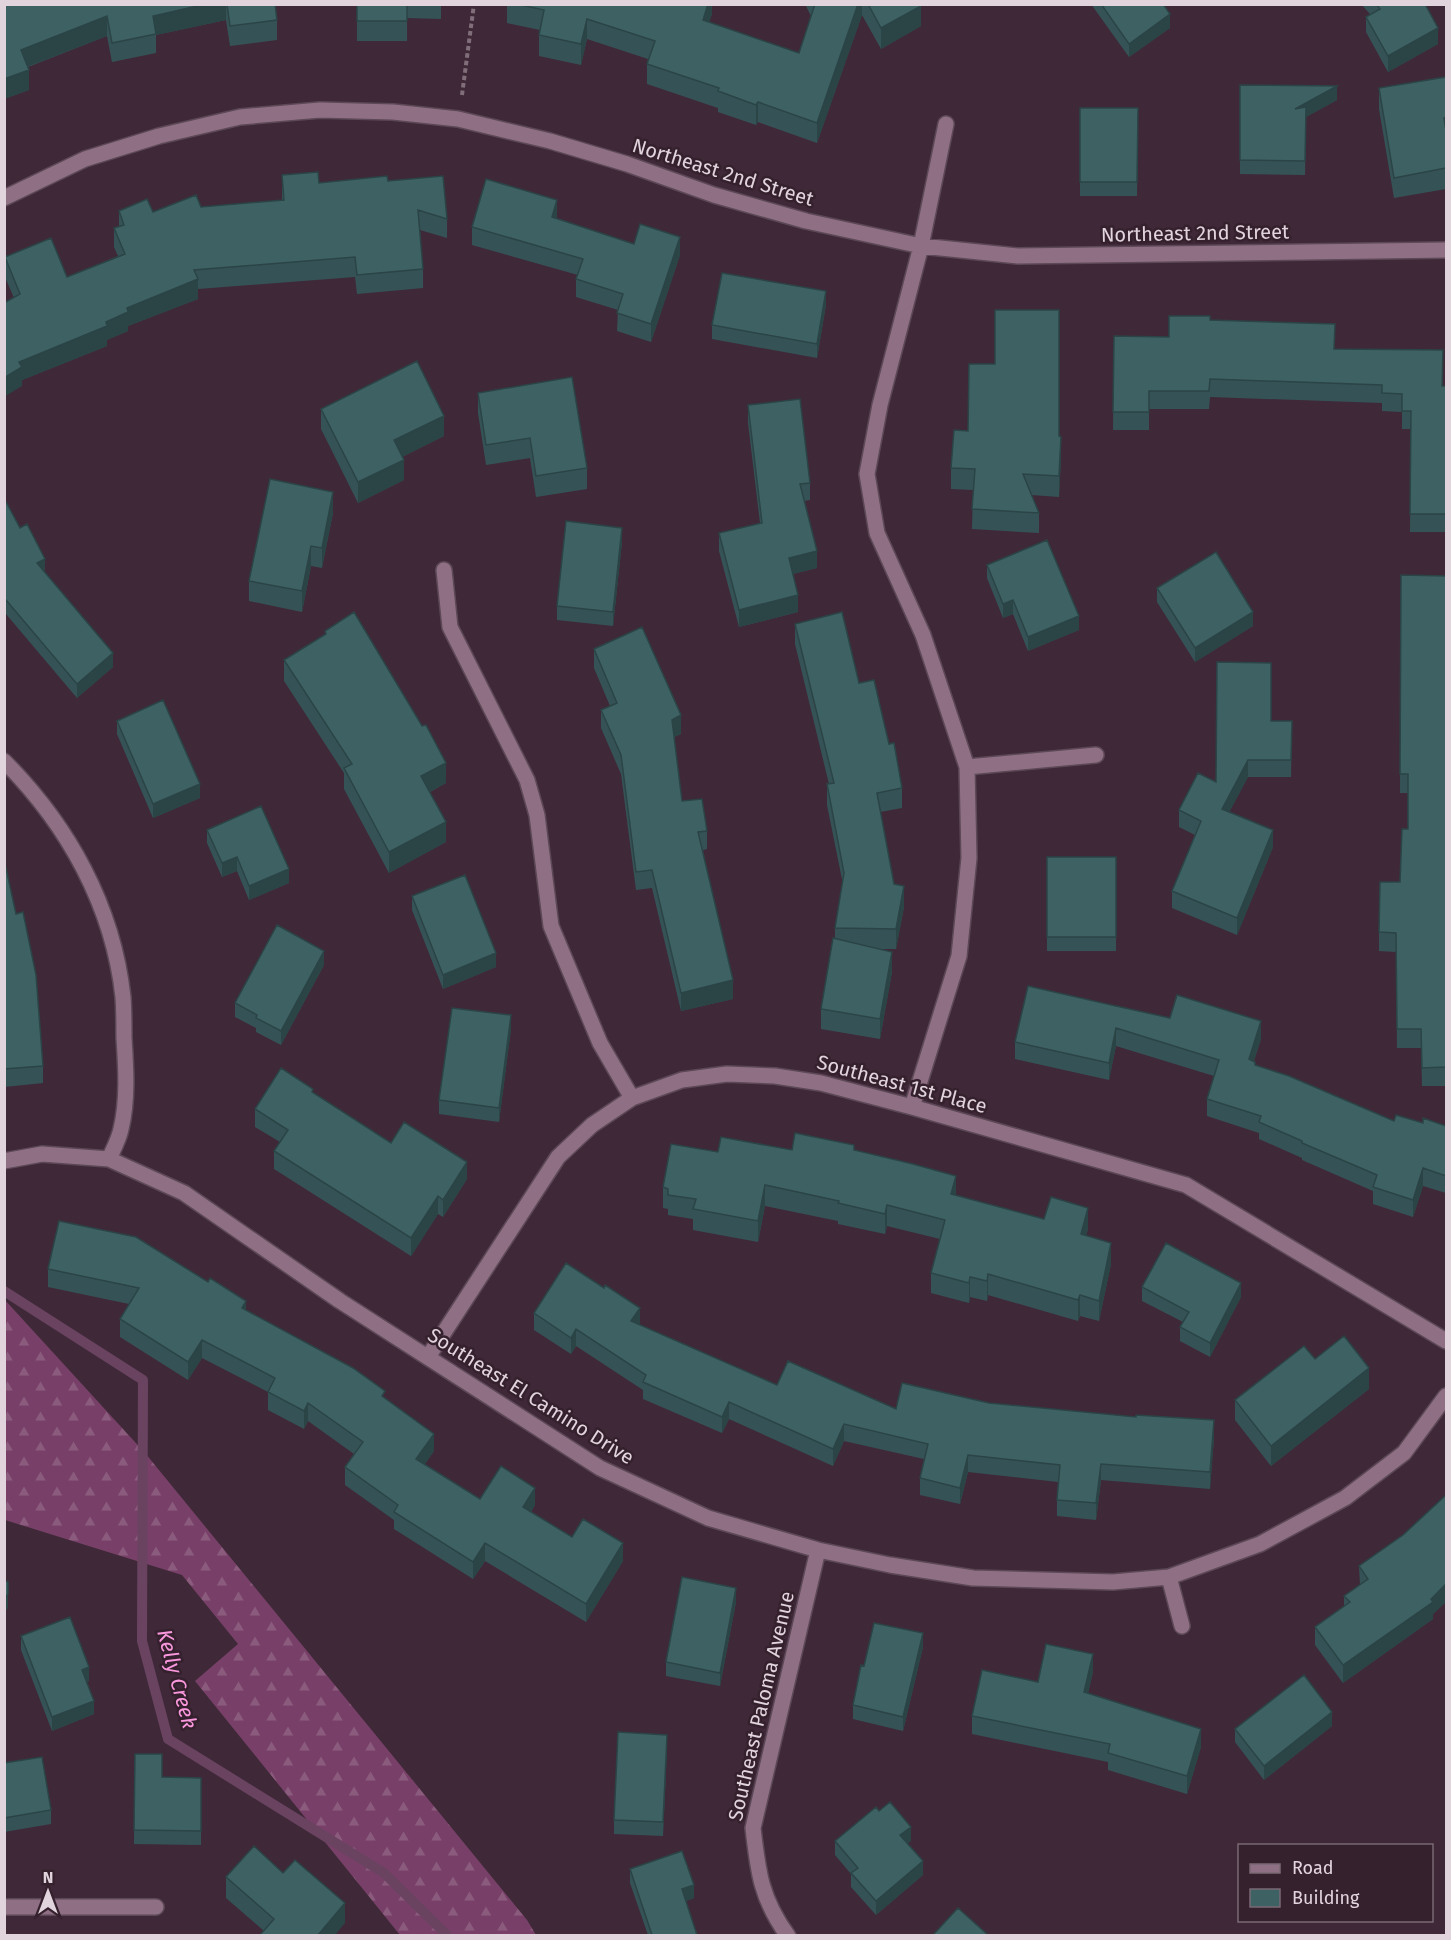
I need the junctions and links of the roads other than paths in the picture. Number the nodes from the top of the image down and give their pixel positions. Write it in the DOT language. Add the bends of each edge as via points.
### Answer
graph roads {
  1 [pos="946,124"];
  2 [pos="4,198"];
  3 [pos="921,246"];
  4 [pos="1446,250"];
  5 [pos="444,570"];
  6 [pos="1096,755"];
  7 [pos="4,761"];
  8 [pos="967,767"];
  9 [pos="632,1098"];
  10 [pos="912,1107"];
  11 [pos="109,1159"];
  12 [pos="4,1161"];
  13 [pos="1446,1341"];
  14 [pos="428,1357"];
  15 [pos="1446,1396"];
  16 [pos="818,1550"];
  17 [pos="1169,1577"];
  18 [pos="1182,1626"];
  19 [pos="4,1907"];
  20 [pos="156,1907"];
  21 [pos="788,1935"];
  1 -- 3 [label="street"];
  2 -- 3 [label="street, Northeast 2nd Street" via="85,159 240,117 321,110 393,112 458,119 583,151 806,221"];
  3 -- 4 [label="street, Northeast 2nd Street" via="1018,256"];
  3 -- 8 [label="street" via="880,405 867,474 877,533 923,635"];
  5 -- 9 [label="street" via="450,627 526,780 537,815 551,926 600,1043"];
  6 -- 8 [label="street"];
  7 -- 11 [label="street" via="46,807 69,841 89,878 115,957 123,997 127,1073 121,1130"];
  8 -- 10 [label="street" via="969,858 959,956"];
  9 -- 10 [label="street, Southeast 1st Place" via="682,1080 728,1074 821,1083"];
  9 -- 14 [label="street, Southeast 1st Place" via="592,1125 558,1157"];
  10 -- 13 [label="street, Southeast 1st Place" via="1186,1185"];
  11 -- 12 [label="street, Southeast El Camino Drive" via="42,1154"];
  11 -- 14 [label="street, Southeast El Camino Drive" via="184,1193"];
  14 -- 16 [label="street, Southeast El Camino Drive" via="600,1468 708,1518"];
  15 -- 17 [label="street, Southeast El Camino Drive" via="1404,1453 1345,1498 1260,1544"];
  16 -- 17 [label="street, Southeast El Camino Drive" via="973,1578 1113,1582"];
  16 -- 21 [label="street, Southeast Paloma Avenue" via="753,1828 758,1872 773,1915"];
  17 -- 18 [label="street"];
  19 -- 20 [label="street"];
}
